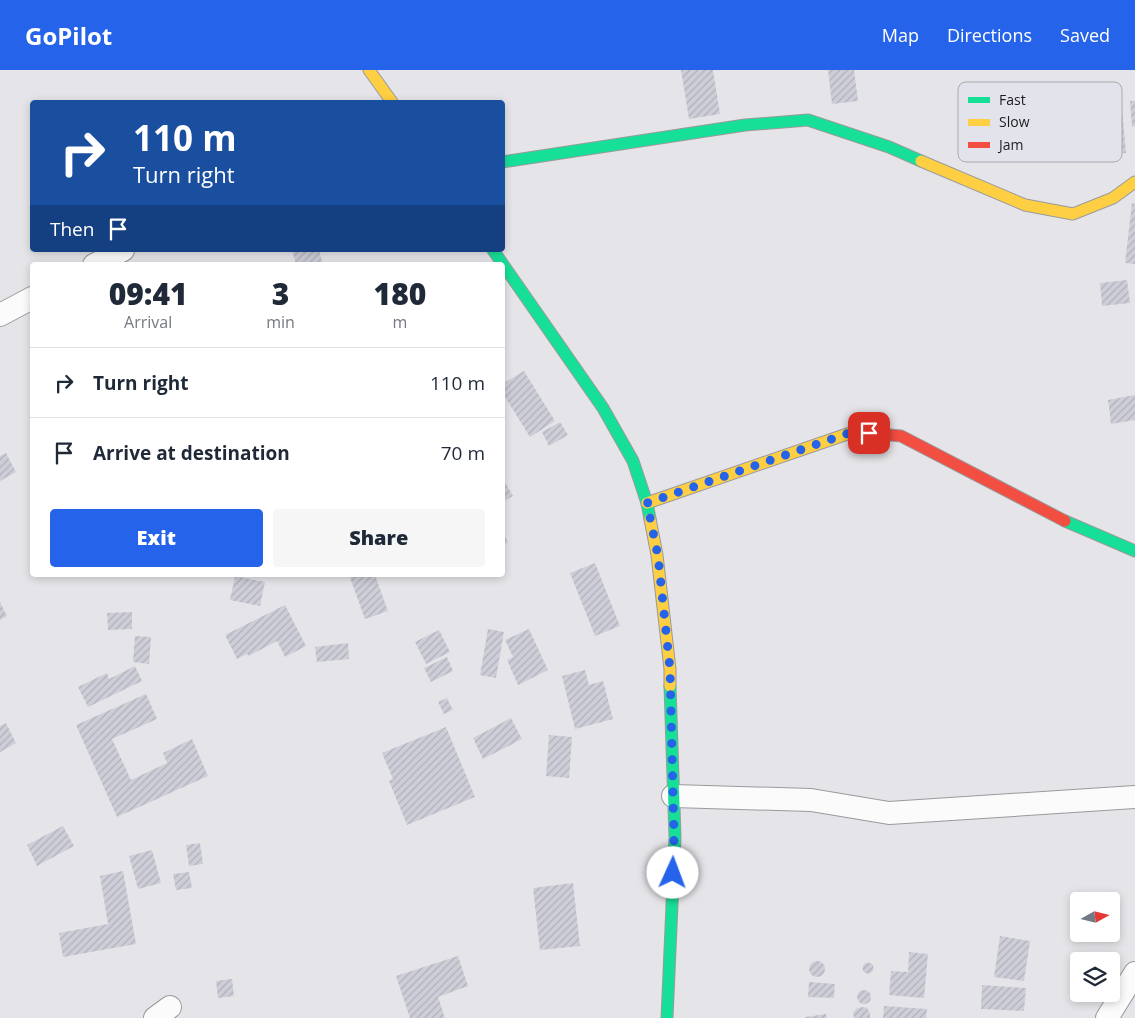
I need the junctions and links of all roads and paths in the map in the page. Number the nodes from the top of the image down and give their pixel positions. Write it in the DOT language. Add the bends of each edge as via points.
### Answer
graph roads {
  1 [pos="369,70"];
  2 [pos="387,100"];
  3 [pos="505,162"];
  4 [pos="1135,182"];
  5 [pos="119,252"];
  6 [pos="100,262"];
  7 [pos="505,267"];
  8 [pos="30,299"];
  9 [pos="0,315"];
  10 [pos="647,503"];
  11 [pos="1135,551"];
  12 [pos="674,796"];
  13 [pos="1135,797"];
  14 [pos="1135,973"];
  15 [pos="667,1018"];
  16 [pos="1107,1018"];
  1 -- 2 [label="street"];
  3 -- 4 [label="street" via="745,125 808,120 889,147 1025,206 1073,214 1113,198"];
  5 -- 6 [label="street"];
  7 -- 10 [label="street" via="603,408 633,461"];
  8 -- 9 [label="street"];
  10 -- 11 [label="street" via="852,432 901,436 1057,517"];
  10 -- 12 [label="street" via="658,556 670,669"];
  12 -- 13 [label="street" via="811,800 889,813"];
  12 -- 15 [label="street"];
  14 -- 16 [label="street"];
}
